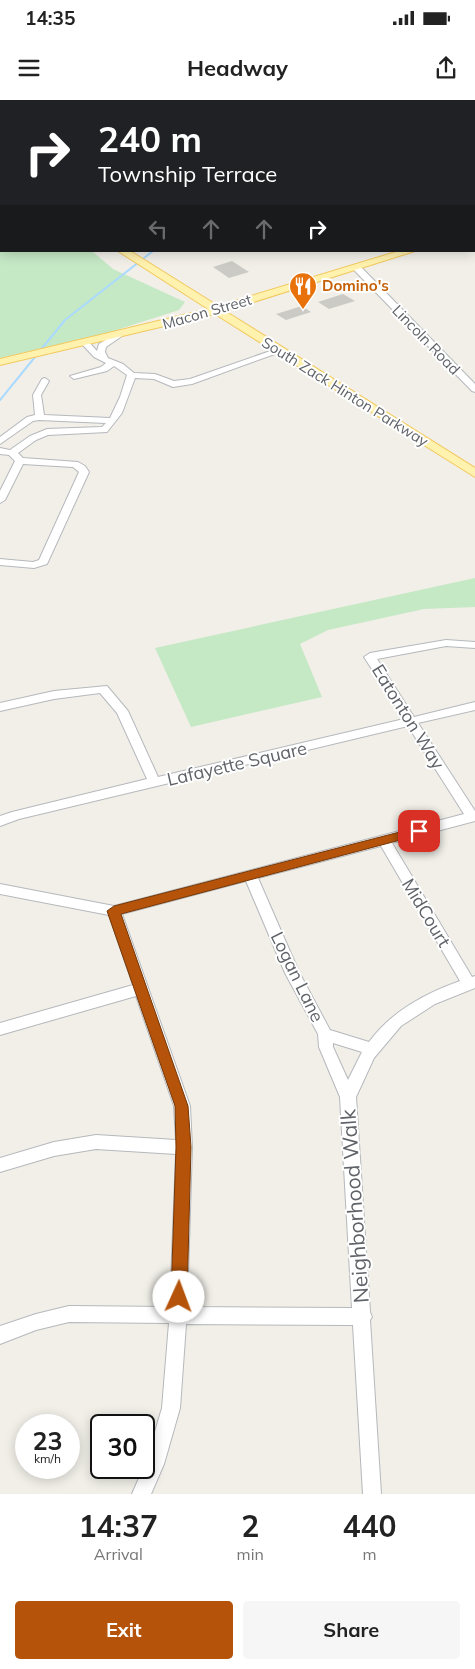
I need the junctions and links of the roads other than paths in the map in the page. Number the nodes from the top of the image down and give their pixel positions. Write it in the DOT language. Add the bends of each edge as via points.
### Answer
graph roads {
  1 [pos="125,252"];
  2 [pos="407,252"];
  3 [pos="357,268"];
  4 [pos="216,310"];
  5 [pos="118,336"];
  6 [pos="85,343"];
  7 [pos="279,351"];
  8 [pos="108,361"];
  9 [pos="0,362"];
  10 [pos="131,375"];
  11 [pos="74,376"];
  12 [pos="45,382"];
  13 [pos="475,390"];
  14 [pos="40,417"];
  15 [pos="112,421"];
  16 [pos="1,439"];
  17 [pos="0,451"];
  18 [pos="16,457"];
  19 [pos="475,473"];
  20 [pos="0,500"];
  21 [pos="0,562"];
  22 [pos="475,645"];
  23 [pos="475,706"];
  24 [pos="0,707"];
  25 [pos="410,722"];
  26 [pos="155,783"];
  27 [pos="473,817"];
  28 [pos="0,821"];
  29 [pos="384,840"];
  30 [pos="250,876"];
  31 [pos="0,889"];
  32 [pos="114,911"];
  33 [pos="472,983"];
  34 [pos="140,990"];
  35 [pos="0,1029"];
  36 [pos="325,1034"];
  37 [pos="370,1049"];
  38 [pos="348,1097"];
  39 [pos="184,1147"];
  40 [pos="0,1165"];
  41 [pos="178,1315"];
  42 [pos="362,1316"];
  43 [pos="0,1335"];
  44 [pos="141,1494"];
  45 [pos="372,1494"];
  1 -- 4 [label="main road, South Zack Hinton Parkway"];
  2 -- 3 [label="main road, Macon Street"];
  3 -- 4 [label="main road, Macon Street"];
  3 -- 13 [label="street, Lincoln Road"];
  4 -- 5 [label="main road, Macon Street"];
  4 -- 7 [label="main road, South Zack Hinton Parkway"];
  5 -- 6 [label="main road, Macon Street"];
  5 -- 8 [label="street" via="102,346 101,352"];
  6 -- 8 [label="street" via="93,355"];
  6 -- 9 [label="main road, Macon Street"];
  7 -- 10 [label="street" via="192,381 173,384 155,377"];
  7 -- 19 [label="main road, South Zack Hinton Parkway"];
  8 -- 10 [label="street" via="122,366"];
  8 -- 11 [label="street" via="104,368"];
  10 -- 15 [label="street"];
  12 -- 14 [label="street" via="37,395"];
  14 -- 15 [label="street"];
  14 -- 16 [label="street" via="30,419"];
  15 -- 18 [label="street" via="98,432 59,430 38,434"];
  17 -- 18 [label="street"];
  18 -- 20 [label="street"];
  18 -- 21 [label="street" via="75,464 84,472 42,562"];
  22 -- 25 [label="street, Eatonton Way" via="446,643 370,657"];
  23 -- 25 [label="street, Lafayette Square"];
  24 -- 26 [label="street" via="54,695 103,689 122,711"];
  25 -- 26 [label="street, Lafayette Square"];
  25 -- 27 [label="street, Eatonton Way"];
  26 -- 28 [label="street, Lafayette Square"];
  27 -- 29 [label="street"];
  29 -- 30 [label="street"];
  29 -- 33 [label="street, MidCourt"];
  30 -- 32 [label="street"];
  30 -- 36 [label="street, Logan Lane" via="292,973"];
  31 -- 32 [label="street"];
  32 -- 34 [label="street"];
  33 -- 37 [label="street, Neighborhood Walk" via="433,997 407,1011"];
  34 -- 35 [label="street"];
  34 -- 39 [label="street" via="182,1106"];
  36 -- 37 [label="street, Logan Lane"];
  36 -- 38 [label="street" via="326,1047"];
  37 -- 38 [label="street, Neighborhood Walk"];
  38 -- 42 [label="street, Neighborhood Walk"];
  39 -- 40 [label="street" via="96,1142 54,1148"];
  39 -- 41 [label="street"];
  41 -- 42 [label="street"];
  41 -- 43 [label="street" via="69,1314"];
  41 -- 44 [label="street" via="172,1408 155,1464"];
  42 -- 45 [label="street, Neighborhood Walk"];
}
